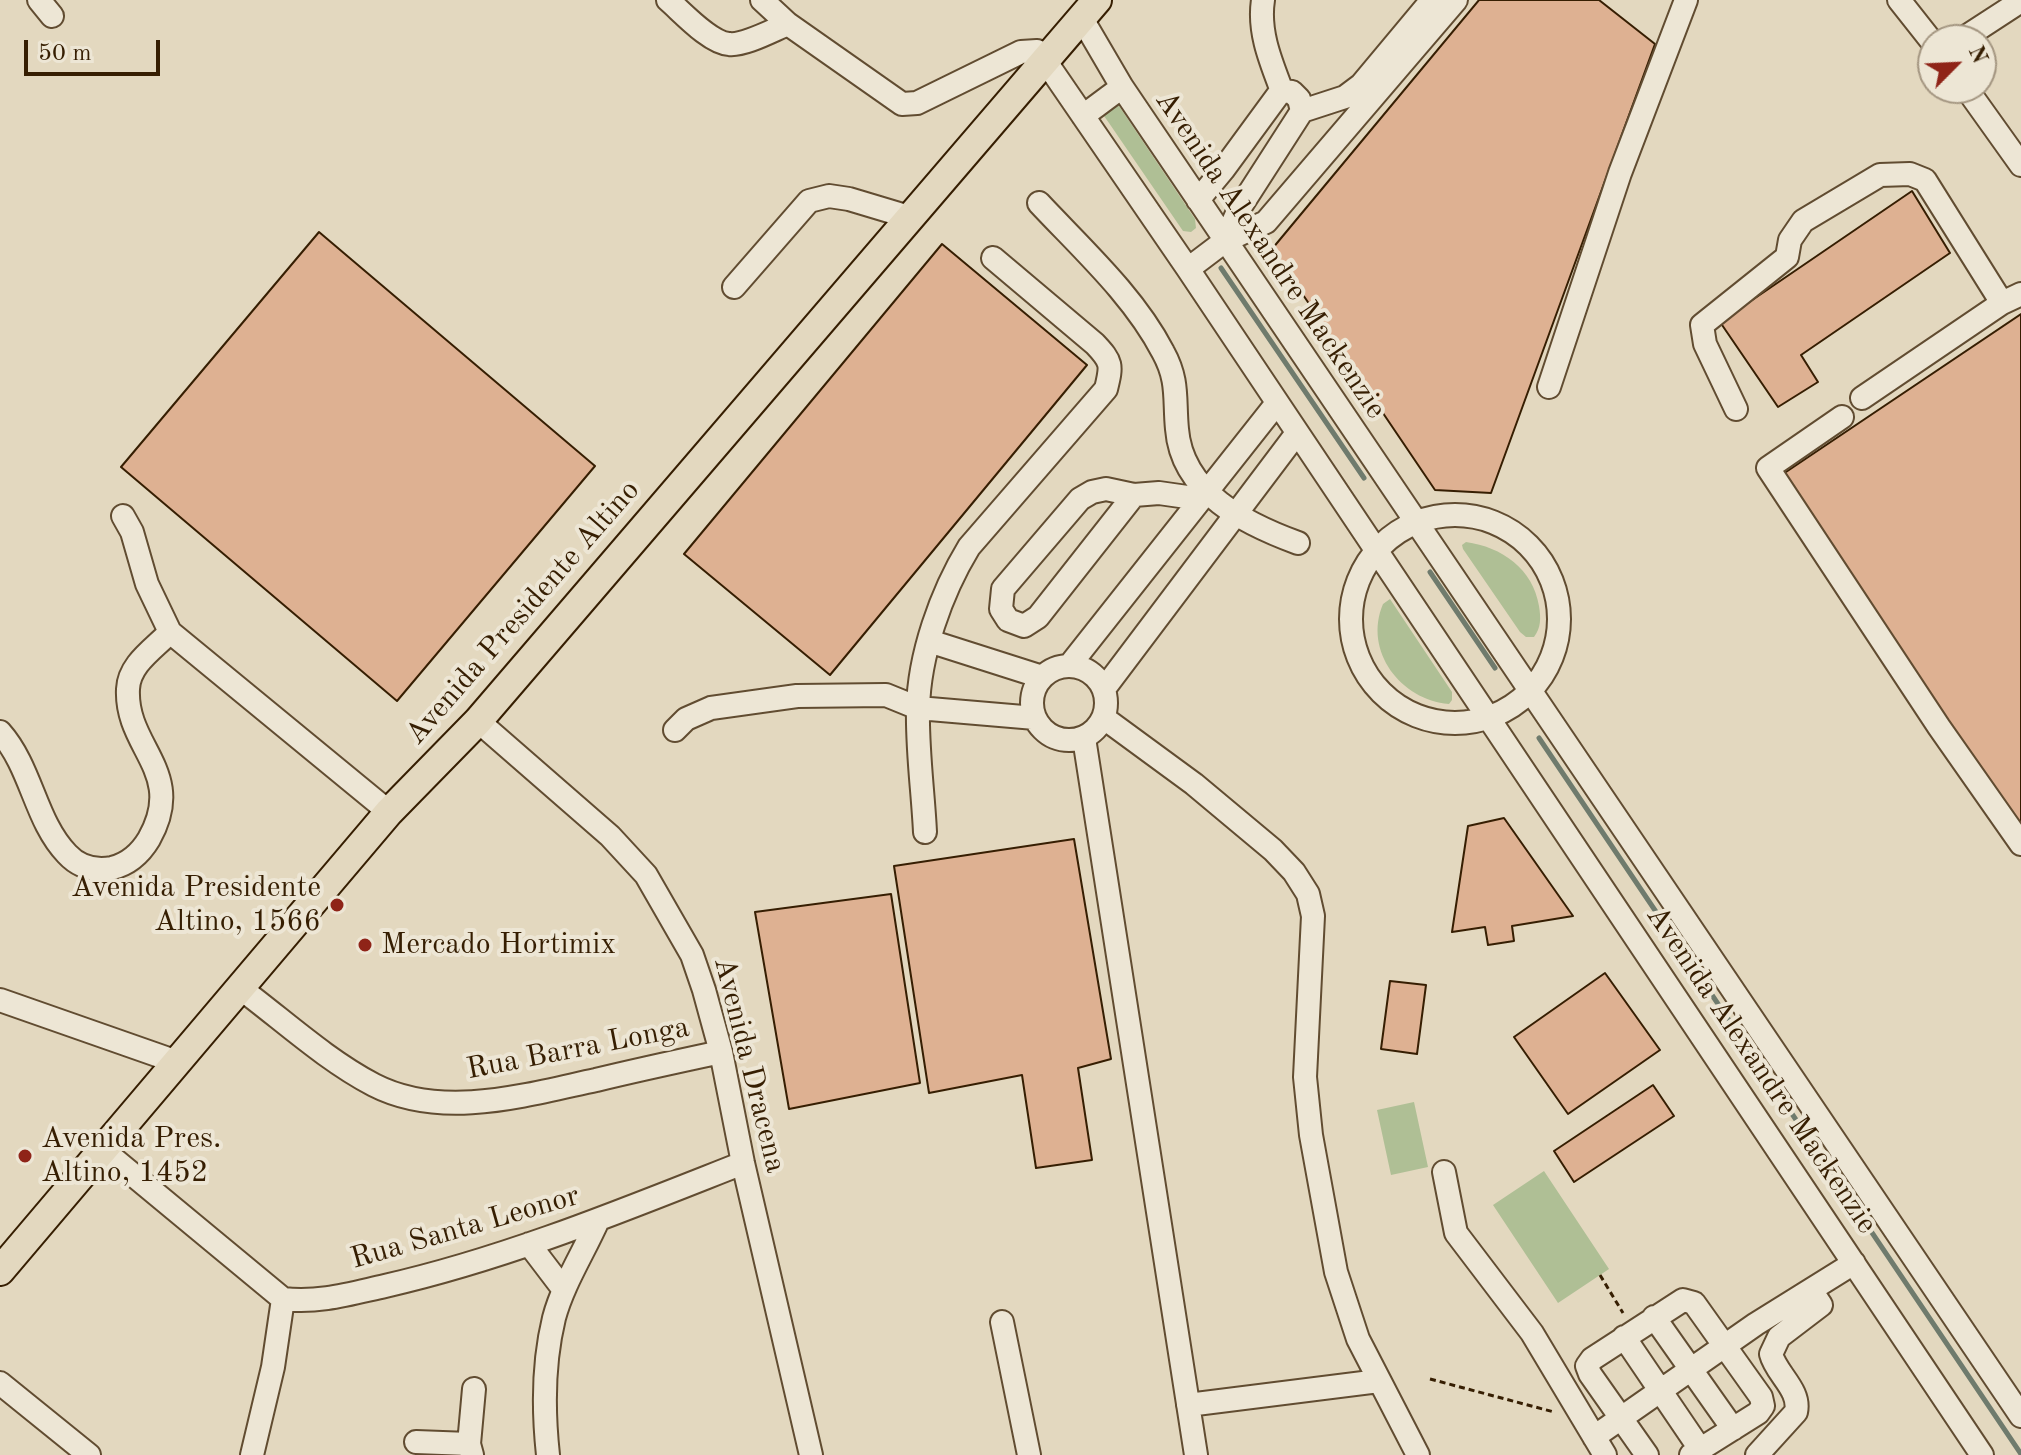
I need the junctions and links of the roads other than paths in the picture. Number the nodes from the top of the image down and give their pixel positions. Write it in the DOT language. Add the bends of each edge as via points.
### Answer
graph roads {
  1 [pos="668,0"];
  2 [pos="762,0"];
  3 [pos="1263,0"];
  4 [pos="1432,0"];
  5 [pos="1456,0"];
  6 [pos="1686,0"];
  7 [pos="1899,0"];
  8 [pos="2021,1"];
  9 [pos="1089,9"];
  10 [pos="788,24"];
  11 [pos="1918,24"];
  12 [pos="1986,24"];
  13 [pos="1044,59"];
  14 [pos="1122,87"];
  15 [pos="1282,91"];
  16 [pos="1977,104"];
  17 [pos="1302,111"];
  18 [pos="1083,116"];
  19 [pos="2021,165"];
  20 [pos="1198,200"];
  21 [pos="1039,203"];
  22 [pos="909,217"];
  23 [pos="1225,241"];
  24 [pos="993,258"];
  25 [pos="1188,269"];
  26 [pos="734,287"];
  27 [pos="2012,298"];
  28 [pos="1549,387"];
  29 [pos="1862,398"];
  30 [pos="1277,403"];
  31 [pos="1736,409"];
  32 [pos="1842,417"];
  33 [pos="1297,433"];
  34 [pos="1134,495"];
  35 [pos="1204,495"];
  36 [pos="1235,515"];
  37 [pos="123,516"];
  38 [pos="1413,523"];
  39 [pos="1298,543"];
  40 [pos="1376,550"];
  41 [pos="170,632"];
  42 [pos="929,641"];
  43 [pos="1069,666"];
  44 [pos="1042,677"];
  45 [pos="1104,689"];
  46 [pos="1531,692"];
  47 [pos="918,708"];
  48 [pos="1035,718"];
  49 [pos="1104,718"];
  50 [pos="1489,719"];
  51 [pos="478,721"];
  52 [pos="675,730"];
  53 [pos="0,732"];
  54 [pos="1084,738"];
  55 [pos="389,812"];
  56 [pos="925,832"];
  57 [pos="2021,844"];
  58 [pos="240,988"];
  59 [pos="0,1000"];
  60 [pos="721,1052"];
  61 [pos="177,1062"];
  62 [pos="103,1150"];
  63 [pos="743,1163"];
  64 [pos="1444,1172"];
  65 [pos="598,1220"];
  66 [pos="529,1244"];
  67 [pos="1854,1263"];
  68 [pos="0,1271"];
  69 [pos="564,1290"];
  70 [pos="1811,1290"];
  71 [pos="283,1299"];
  72 [pos="1654,1317"];
  73 [pos="1002,1322"];
  74 [pos="1624,1337"];
  75 [pos="1724,1346"];
  76 [pos="1691,1369"];
  77 [pos="1379,1381"];
  78 [pos="0,1383"];
  79 [pos="474,1389"];
  80 [pos="1659,1391"];
  81 [pos="1188,1405"];
  82 [pos="2021,1416"];
  83 [pos="1620,1418"];
  84 [pos="1733,1429"];
  85 [pos="416,1442"];
  86 [pos="1600,1446"];
  87 [pos="470,1450"];
  88 [pos="1696,1452"];
  89 [pos="89,1455"];
  90 [pos="252,1455"];
  91 [pos="548,1455"];
  92 [pos="811,1455"];
  93 [pos="1029,1455"];
  94 [pos="1196,1455"];
  95 [pos="1418,1455"];
  96 [pos="1647,1455"];
  97 [pos="1757,1455"];
  98 [pos="1982,1455"];
  1 -- 10 [label="street" via="714,39 730,44"];
  2 -- 10 [label="street"];
  3 -- 15 [label="street" via="1266,46"];
  4 -- 17 [label="street" via="1361,85 1345,97"];
  5 -- 23 [label="street" via="1266,222"];
  6 -- 28 [label="street" via="1620,173"];
  7 -- 11 [label="street"];
  8 -- 12 [label="street"];
  9 -- 13 [label="main road, Avenida Presidente Altino"];
  9 -- 14 [label="street, Avenida Alexandre Mackenzie"];
  10 -- 13 [label="street" via="902,104 917,103 1021,52 1037,51"];
  13 -- 18 [label="street, Avenida Alexandre Mackenzie"];
  13 -- 22 [label="main road, Avenida Presidente Altino"];
  14 -- 18 [label="street"];
  14 -- 20 [label="street, Avenida Alexandre Mackenzie"];
  15 -- 17 [label="street" via="1292,92"];
  15 -- 20 [label="street"];
  16 -- 19 [label="street"];
  17 -- 23 [label="street" via="1239,209"];
  18 -- 25 [label="street, Avenida Alexandre Mackenzie"];
  20 -- 23 [label="street, Avenida Alexandre Mackenzie"];
  21 -- 35 [label="street" via="1112,283 1163,352 1177,398 1181,451"];
  22 -- 26 [label="street" via="849,199 809,201"];
  22 -- 51 [label="main road, Avenida Presidente Altino"];
  23 -- 25 [label="street"];
  23 -- 38 [label="street, Avenida Alexandre Mackenzie"];
  24 -- 42 [label="street" via="1095,344 1111,367 1106,389 969,547 952,576"];
  25 -- 30 [label="street, Avenida Alexandre Mackenzie"];
  27 -- 29 [label="street"];
  27 -- 31 [label="street" via="1925,180 1910,174 1880,175 1803,221 1790,240 1787,257 1702,325 1705,344"];
  30 -- 33 [label="street, Avenida Alexandre Mackenzie"];
  30 -- 35 [label="street"];
  32 -- 57 [label="street" via="1768,468"];
  33 -- 36 [label="street"];
  33 -- 40 [label="street, Avenida Alexandre Mackenzie"];
  34 -- 34 [label="street" via="1106,489 1080,499 1003,589 1001,609 1008,620 1024,626 1038,617"];
  34 -- 35 [label="street"];
  35 -- 36 [label="street"];
  35 -- 43 [label="street"];
  36 -- 39 [label="street"];
  36 -- 45 [label="street"];
  37 -- 41 [label="street"];
  38 -- 40 [label="street"];
  38 -- 46 [label="street, Avenida Alexandre Mackenzie"];
  38 -- 46 [label="street" via="1451,514 1490,520 1513,532 1541,560 1557,595 1560,621 1552,659"];
  40 -- 50 [label="street, Avenida Alexandre Mackenzie"];
  40 -- 50 [label="street" via="1355,588 1351,616 1358,659 1373,684 1419,718 1447,724"];
  41 -- 53 [label="street" via="130,674 133,720 162,788 153,831 131,861 91,868 65,852 19,758"];
  41 -- 55 [label="street"];
  42 -- 44 [label="street"];
  42 -- 47 [label="street"];
  43 -- 44 [label="street"];
  43 -- 45 [label="street" via="1096,676"];
  44 -- 48 [label="street" via="1034,689"];
  45 -- 49 [label="street"];
  46 -- 50 [label="street"];
  46 -- 82 [label="street, Avenida Alexandre Mackenzie"];
  47 -- 48 [label="street"];
  47 -- 52 [label="street" via="886,695 797,696 711,708"];
  47 -- 56 [label="street"];
  48 -- 54 [label="street" via="1055,739"];
  49 -- 54 [label="street"];
  49 -- 77 [label="street" via="1273,850 1308,894 1313,916 1305,1077 1311,1135 1336,1272 1358,1339"];
  50 -- 67 [label="street, Avenida Alexandre Mackenzie"];
  51 -- 55 [label="main road, Avenida Presidente Altino"];
  51 -- 60 [label="street, Avenida Dracena" via="610,836 646,875 692,955"];
  54 -- 81 [label="street"];
  55 -- 58 [label="main road, Avenida Presidente Altino"];
  58 -- 60 [label="street, Rua Barra Longa" via="375,1085 435,1101 522,1096"];
  58 -- 61 [label="main road, Avenida Presidente Altino"];
  59 -- 61 [label="street"];
  60 -- 63 [label="street, Avenida Dracena"];
  61 -- 62 [label="main road, Avenida Presidente Altino"];
  62 -- 68 [label="main road, Avenida Presidente Altino"];
  62 -- 71 [label="street"];
  63 -- 65 [label="street, Rua Santa Leonor"];
  63 -- 92 [label="street, Avenida Dracena"];
  64 -- 86 [label="street" via="1456,1233 1532,1333"];
  65 -- 66 [label="street, Rua Santa Leonor"];
  65 -- 69 [label="street"];
  66 -- 69 [label="street"];
  66 -- 71 [label="street, Rua Santa Leonor" via="435,1275 311,1302"];
  67 -- 70 [label="street"];
  67 -- 98 [label="street, Avenida Alexandre Mackenzie"];
  69 -- 91 [label="street" via="554,1318 544,1390"];
  70 -- 75 [label="street"];
  70 -- 97 [label="street" via="1821,1305 1779,1337 1771,1354 1794,1392 1796,1412"];
  71 -- 90 [label="street"];
  72 -- 74 [label="street"];
  72 -- 75 [label="street" via="1683,1300 1694,1303"];
  72 -- 76 [label="street"];
  73 -- 93 [label="street"];
  74 -- 80 [label="street"];
  74 -- 83 [label="street" via="1587,1366"];
  75 -- 76 [label="street"];
  75 -- 84 [label="street" via="1763,1406"];
  76 -- 80 [label="street"];
  76 -- 84 [label="street"];
  77 -- 81 [label="street"];
  77 -- 95 [label="street"];
  78 -- 89 [label="street"];
  79 -- 87 [label="street"];
  80 -- 83 [label="street"];
  80 -- 88 [label="street"];
  81 -- 94 [label="street"];
  83 -- 86 [label="street"];
  83 -- 96 [label="street"];
  84 -- 88 [label="street"];
  85 -- 87 [label="street"];
}
